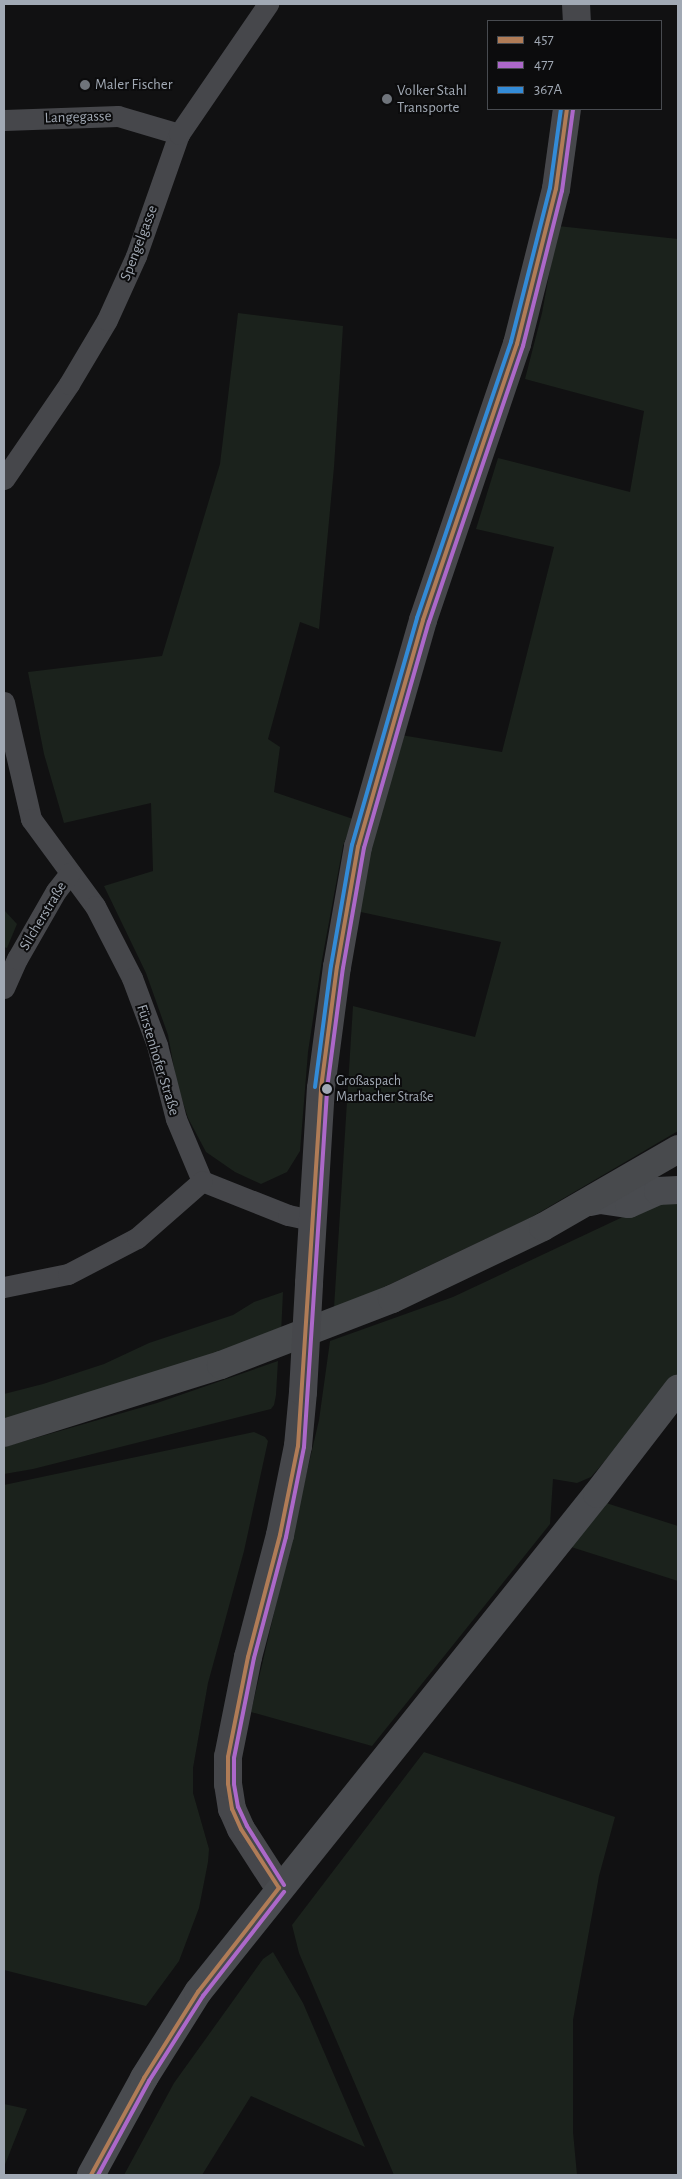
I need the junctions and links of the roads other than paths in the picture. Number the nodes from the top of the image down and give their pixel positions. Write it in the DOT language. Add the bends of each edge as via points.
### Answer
graph roads {
  1 [pos="268,4"];
  2 [pos="576,4"];
  3 [pos="577,20"];
  4 [pos="567,110"];
  5 [pos="4,120"];
  6 [pos="179,134"];
  7 [pos="4,479"];
  8 [pos="4,702"];
  9 [pos="70,873"];
  10 [pos="4,988"];
  11 [pos="678,1150"];
  12 [pos="202,1181"];
  13 [pos="678,1190"];
  14 [pos="590,1202"];
  15 [pos="312,1220"];
  16 [pos="4,1287"];
  17 [pos="678,1389"];
  18 [pos="4,1433"];
  19 [pos="279,1888"];
  20 [pos="91,2175"];
  1 -- 6 [label="street, Spengelgasse"];
  2 -- 3 [label="street"];
  4 -- 15 [label="street" via="556,189 517,344 423,620 358,847 337,967 321,1088"];
  5 -- 6 [label="street, Langegasse" via="118,116"];
  6 -- 7 [label="street, Spengelgasse" via="136,256 107,320 69,384"];
  8 -- 9 [label="street, Fürstenhofer Straße" via="31,819"];
  9 -- 10 [label="street, Silcherstraße" via="56,891"];
  9 -- 12 [label="street, Fürstenhofer Straße" via="96,906 132,978 157,1045 176,1118"];
  11 -- 14 [label="main road"];
  12 -- 15 [label="street" via="288,1215"];
  12 -- 16 [label="street" via="137,1238 68,1274"];
  13 -- 14 [label="main road" via="658,1191 629,1204 600,1200"];
  14 -- 18 [label="main road" via="493,1252 383,1302 213,1368"];
  15 -- 19 [label="street, bridge" via="298,1446 228,1757 232,1809"];
  17 -- 19 [label="main road"];
  19 -- 20 [label="main road" via="198,1992 144,2078"];
}
